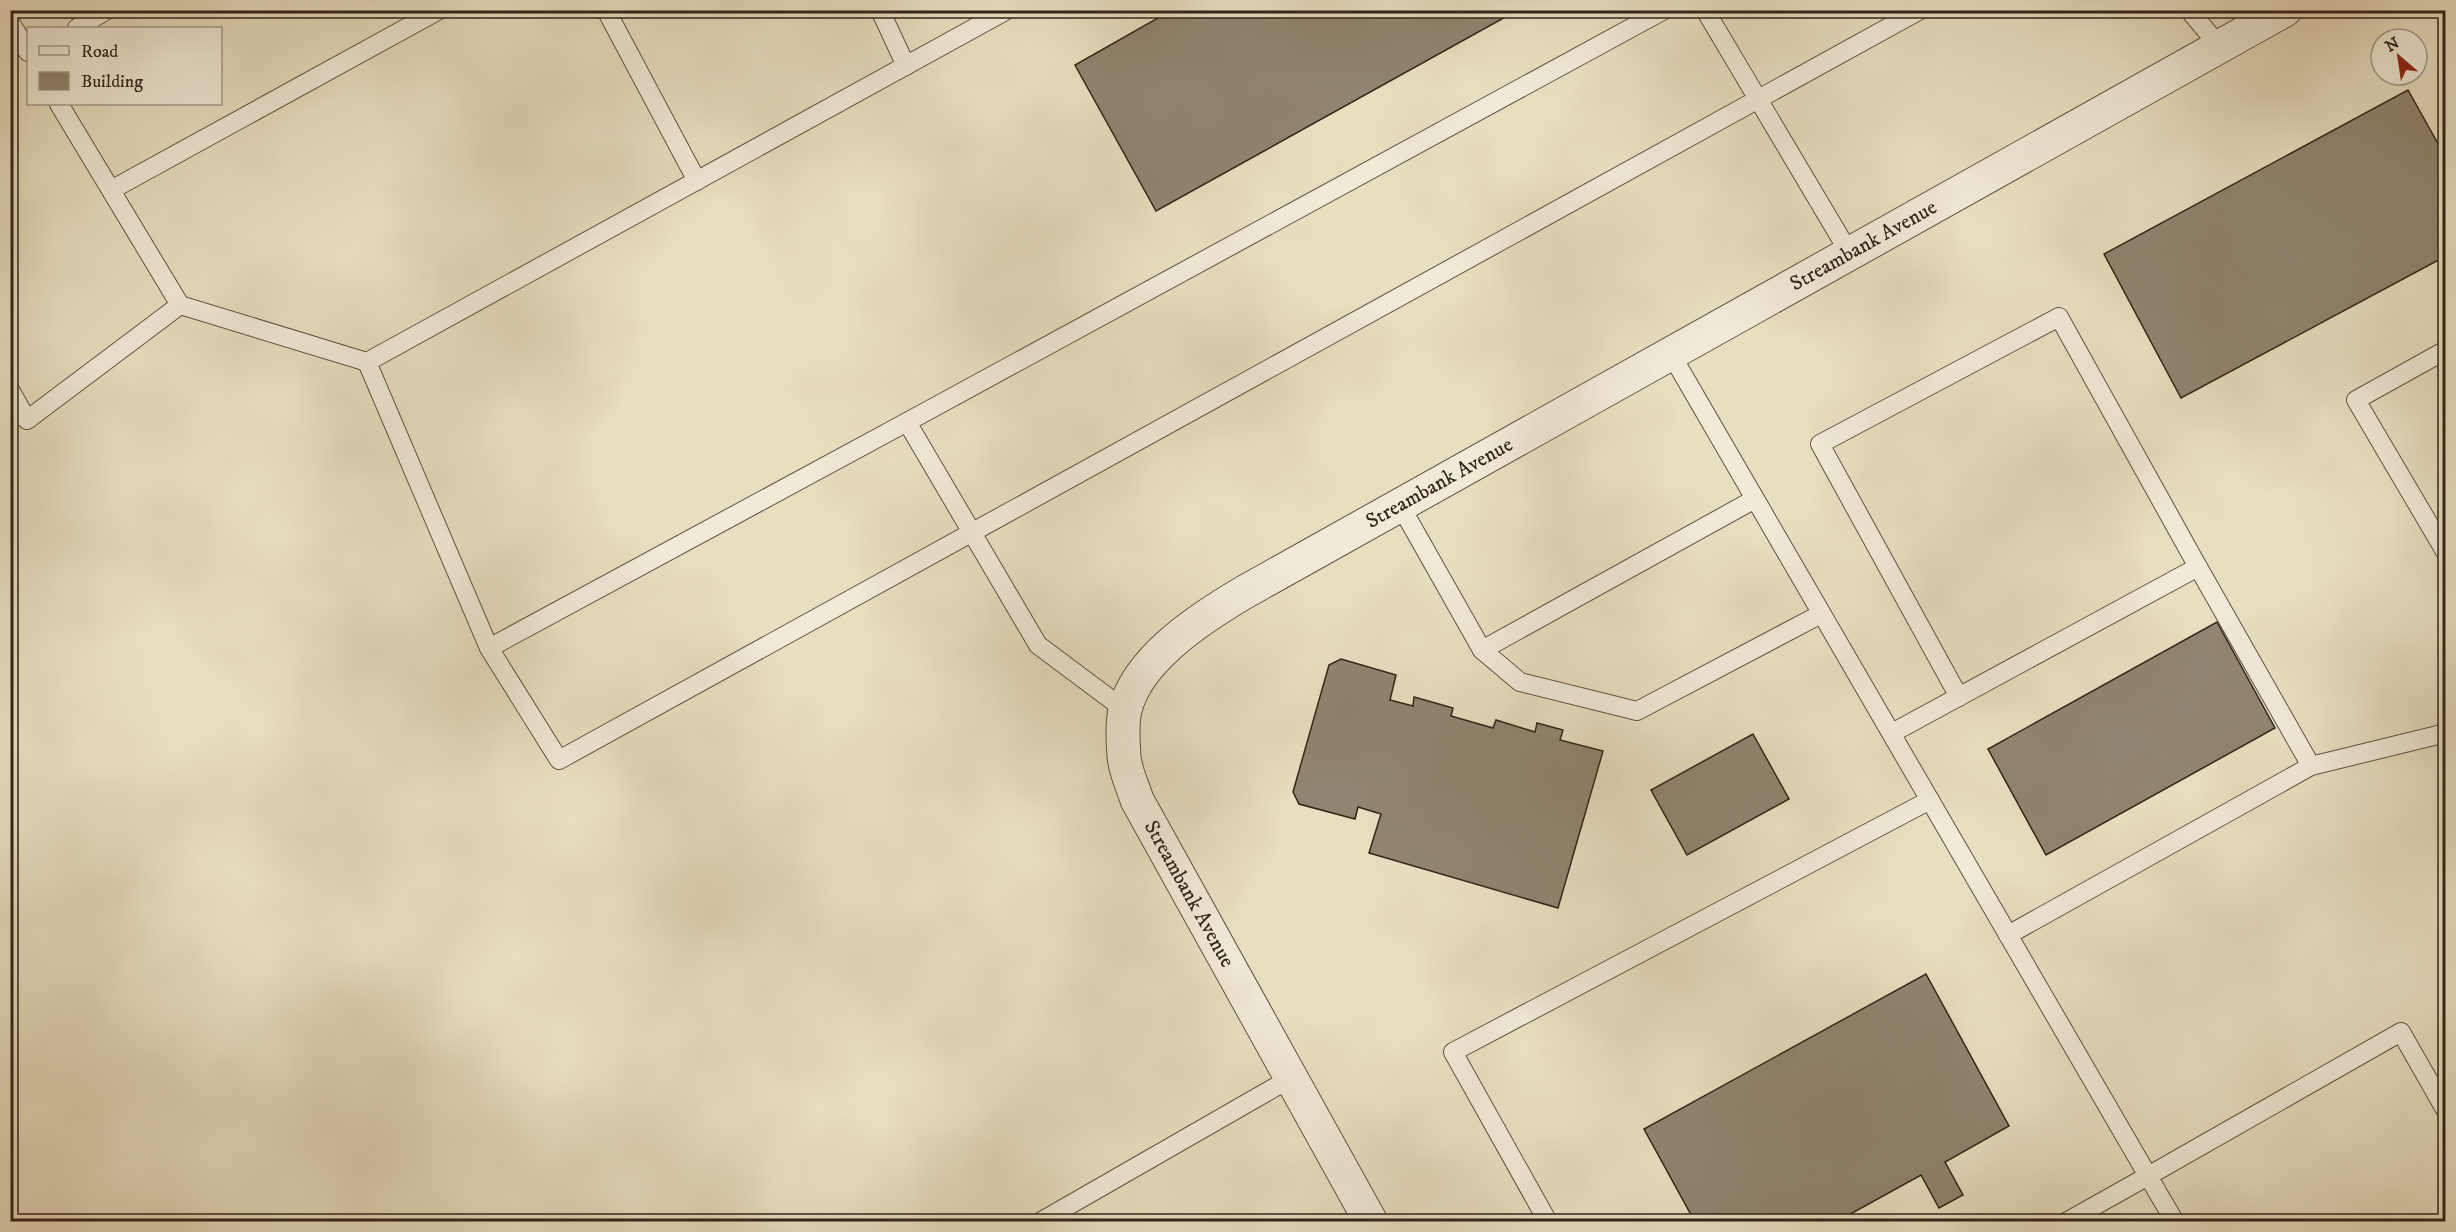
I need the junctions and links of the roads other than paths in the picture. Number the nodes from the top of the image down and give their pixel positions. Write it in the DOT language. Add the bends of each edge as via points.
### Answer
graph roads {
  1 [pos="107,10"];
  2 [pos="439,10"];
  3 [pos="606,10"];
  4 [pos="880,10"];
  5 [pos="1007,10"];
  6 [pos="1664,10"];
  7 [pos="1705,10"];
  8 [pos="1920,10"];
  9 [pos="2189,10"];
  10 [pos="2286,10"];
  11 [pos="10,22"];
  12 [pos="78,27"];
  13 [pos="2220,47"];
  14 [pos="27,50"];
  15 [pos="906,66"];
  16 [pos="1758,100"];
  17 [pos="60,105"];
  18 [pos="697,181"];
  19 [pos="111,190"];
  20 [pos="1850,254"];
  21 [pos="180,305"];
  22 [pos="2445,350"];
  23 [pos="1671,354"];
  24 [pos="367,362"];
  25 [pos="10,390"];
  26 [pos="907,422"];
  27 [pos="1755,499"];
  28 [pos="1400,505"];
  29 [pos="972,532"];
  30 [pos="2445,553"];
  31 [pos="2198,567"];
  32 [pos="1821,614"];
  33 [pos="489,648"];
  34 [pos="1482,650"];
  35 [pos="1959,697"];
  36 [pos="1125,710"];
  37 [pos="1892,733"];
  38 [pos="2445,733"];
  39 [pos="2311,766"];
  40 [pos="1930,800"];
  41 [pos="2008,935"];
  42 [pos="1291,1078"];
  43 [pos="2445,1111"];
  44 [pos="2148,1176"];
  45 [pos="1040,1221"];
  46 [pos="1371,1221"];
  47 [pos="1548,1221"];
  48 [pos="2066,1221"];
  49 [pos="2175,1221"];
  1 -- 12 [label="lane"];
  2 -- 19 [label="lane"];
  3 -- 18 [label="lane"];
  4 -- 15 [label="lane"];
  5 -- 15 [label="lane"];
  6 -- 26 [label="lane"];
  7 -- 16 [label="lane"];
  8 -- 16 [label="lane"];
  9 -- 13 [label="lane"];
  10 -- 13 [label="street, Streambank Avenue"];
  11 -- 14 [label="lane"];
  13 -- 20 [label="street, Streambank Avenue"];
  15 -- 18 [label="lane"];
  16 -- 20 [label="lane"];
  16 -- 29 [label="lane"];
  17 -- 19 [label="lane"];
  18 -- 24 [label="lane"];
  19 -- 21 [label="lane"];
  20 -- 23 [label="street, Streambank Avenue"];
  21 -- 24 [label="lane"];
  21 -- 25 [label="lane" via="27,420"];
  22 -- 30 [label="lane" via="2356,400"];
  23 -- 27 [label="lane"];
  23 -- 28 [label="street, Streambank Avenue"];
  24 -- 33 [label="lane"];
  26 -- 29 [label="lane"];
  26 -- 33 [label="lane"];
  27 -- 32 [label="lane"];
  27 -- 34 [label="lane"];
  28 -- 34 [label="lane"];
  28 -- 36 [label="street, Streambank Avenue" via="1207,614 1158,655 1138,681"];
  29 -- 33 [label="lane" via="559,760"];
  29 -- 36 [label="lane" via="1038,645"];
  31 -- 35 [label="lane"];
  31 -- 35 [label="lane" via="2059,317 1820,444"];
  31 -- 39 [label="lane"];
  32 -- 34 [label="lane" via="1637,711 1520,682"];
  32 -- 37 [label="lane"];
  35 -- 37 [label="lane"];
  36 -- 42 [label="street, Streambank Avenue" via="1124,758 1137,800"];
  37 -- 40 [label="lane"];
  38 -- 39 [label="lane"];
  39 -- 41 [label="lane"];
  40 -- 41 [label="lane"];
  40 -- 47 [label="lane" via="1453,1052"];
  41 -- 44 [label="lane"];
  42 -- 45 [label="lane"];
  42 -- 46 [label="street, Streambank Avenue"];
  43 -- 44 [label="lane" via="2401,1032"];
  44 -- 48 [label="lane"];
  44 -- 49 [label="lane"];
}
